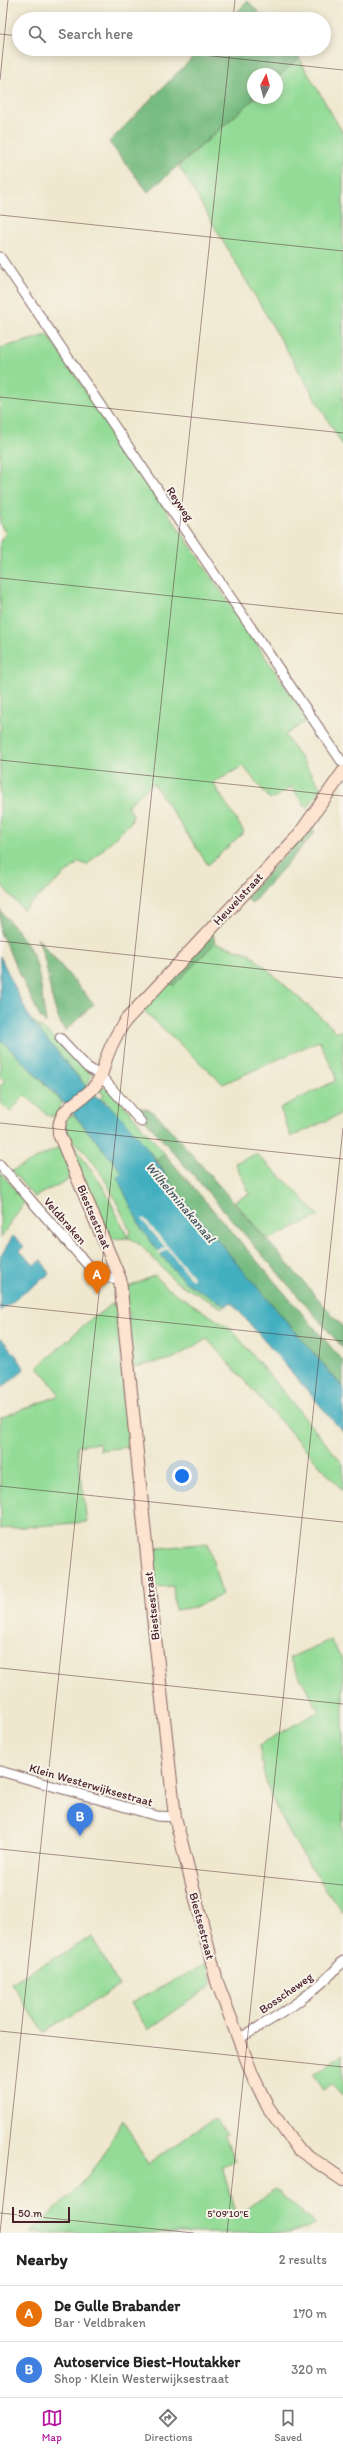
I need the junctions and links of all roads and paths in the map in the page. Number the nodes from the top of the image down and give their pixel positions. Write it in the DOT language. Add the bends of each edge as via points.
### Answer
graph roads {
  1 [pos="0,257"];
  2 [pos="343,767"];
  3 [pos="126,1020"];
  4 [pos="60,1038"];
  5 [pos="101,1076"];
  6 [pos="142,1122"];
  7 [pos="0,1165"];
  8 [pos="120,1280"];
  9 [pos="0,1771"];
  10 [pos="175,1817"];
  11 [pos="343,1961"];
  12 [pos="238,2039"];
  13 [pos="343,2180"];
  1 -- 2 [label="street, Reyweg"];
  2 -- 3 [label="street, Heuvelstraat" via="298,836"];
  3 -- 5 [label="street, Biestsestraat" via="114,1039"];
  4 -- 5 [label="street" via="87,1067"];
  5 -- 6 [label="street"];
  5 -- 8 [label="street, Biestsestraat" via="94,1087 64,1113 58,1125 59,1134"];
  7 -- 8 [label="street, Veldbraken" via="93,1271 101,1277"];
  8 -- 10 [label="street, Biestsestraat"];
  9 -- 10 [label="street, Klein Westerwijksestraat" via="158,1816"];
  10 -- 12 [label="street, Biestsestraat" via="217,1982"];
  11 -- 12 [label="street, Bosscheweg" via="307,1995"];
  12 -- 13 [label="street, Biestsestraat" via="260,2091 283,2130 298,2149"];
}
